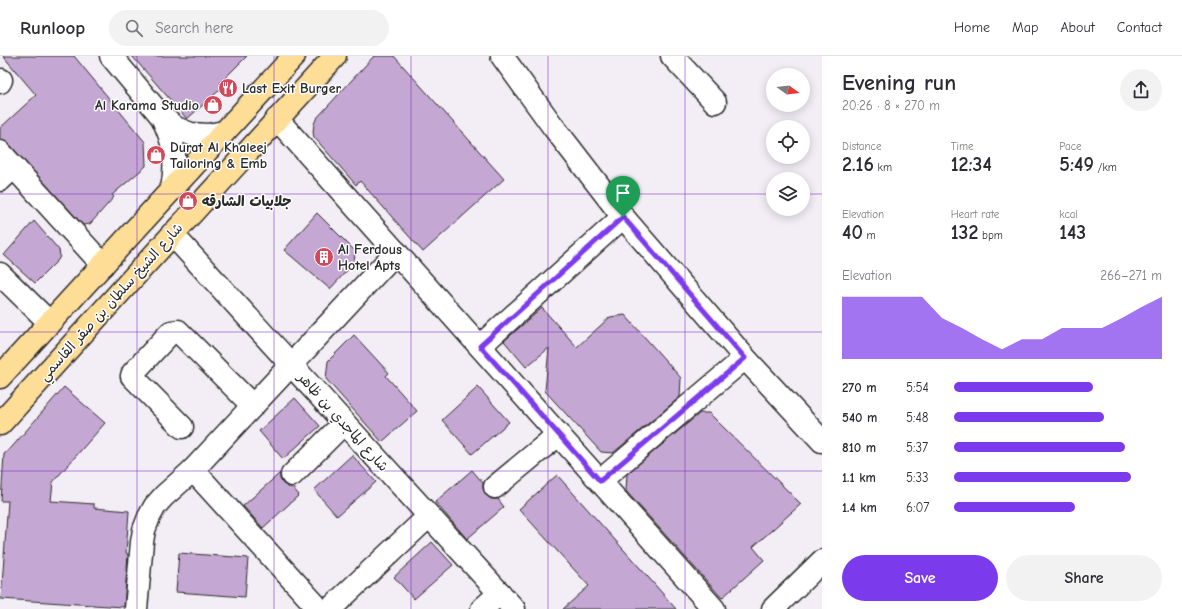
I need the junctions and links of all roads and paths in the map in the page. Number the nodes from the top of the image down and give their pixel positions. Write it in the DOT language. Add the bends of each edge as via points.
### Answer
graph roads {
  1 [pos="110,56"];
  2 [pos="294,56"];
  3 [pos="335,56"];
  4 [pos="502,56"];
  5 [pos="672,56"];
  6 [pos="715,102"];
  7 [pos="162,117"];
  8 [pos="277,119"];
  9 [pos="224,132"];
  10 [pos="5,166"];
  11 [pos="172,189"];
  12 [pos="623,217"];
  13 [pos="172,234"];
  14 [pos="396,252"];
  15 [pos="103,265"];
  16 [pos="0,274"];
  17 [pos="50,322"];
  18 [pos="480,346"];
  19 [pos="745,358"];
  20 [pos="291,365"];
  21 [pos="0,376"];
  22 [pos="253,406"];
  23 [pos="344,422"];
  24 [pos="0,424"];
  25 [pos="182,427"];
  26 [pos="559,434"];
  27 [pos="822,441"];
  28 [pos="193,470"];
  29 [pos="292,475"];
  30 [pos="600,481"];
  31 [pos="495,487"];
  32 [pos="429,516"];
  33 [pos="822,562"];
  34 [pos="146,572"];
  35 [pos="500,593"];
  36 [pos="136,609"];
  37 [pos="149,609"];
  38 [pos="318,609"];
  39 [pos="330,609"];
  40 [pos="482,609"];
  41 [pos="514,609"];
  42 [pos="714,609"];
  43 [pos="773,609"];
  1 -- 7 [label="street"];
  2 -- 9 [label="main road"];
  3 -- 8 [label="main road, شارع الشيخ سلطان بن صقر القاسمي"];
  4 -- 12 [label="street"];
  5 -- 6 [label="street"];
  7 -- 9 [label="street" via="176,128 191,134 208,135"];
  7 -- 11 [label="street" via="175,152"];
  8 -- 13 [label="main road, شارع الشيخ سلطان بن صقر القاسمي"];
  8 -- 14 [label="street"];
  9 -- 11 [label="main road"];
  10 -- 15 [label="street"];
  11 -- 15 [label="main road"];
  12 -- 18 [label="street"];
  12 -- 19 [label="street"];
  13 -- 20 [label="street, شارع الماجدي بن ظاهر"];
  13 -- 24 [label="main road, شارع الشيخ سلطان بن صقر القاسمي"];
  14 -- 18 [label="street"];
  14 -- 20 [label="street"];
  15 -- 17 [label="main road"];
  16 -- 17 [label="street"];
  17 -- 21 [label="main road"];
  18 -- 26 [label="street"];
  19 -- 27 [label="street"];
  19 -- 30 [label="street"];
  20 -- 22 [label="street"];
  20 -- 23 [label="street, شارع الماجدي بن ظاهر"];
  22 -- 25 [label="street" via="178,331 171,332 132,376"];
  22 -- 28 [label="street"];
  23 -- 29 [label="street"];
  23 -- 32 [label="street, شارع الماجدي بن ظاهر"];
  26 -- 30 [label="street"];
  26 -- 31 [label="street"];
  28 -- 34 [label="street" via="164,496 148,517 144,530"];
  28 -- 38 [label="street"];
  30 -- 42 [label="street"];
  32 -- 35 [label="street, شارع الماجدي بن ظاهر"];
  32 -- 39 [label="street"];
  33 -- 43 [label="street"];
  34 -- 36 [label="street"];
  34 -- 37 [label="street"];
  35 -- 40 [label="street"];
  35 -- 41 [label="street, شارع الماجدي بن ظاهر"];
}
